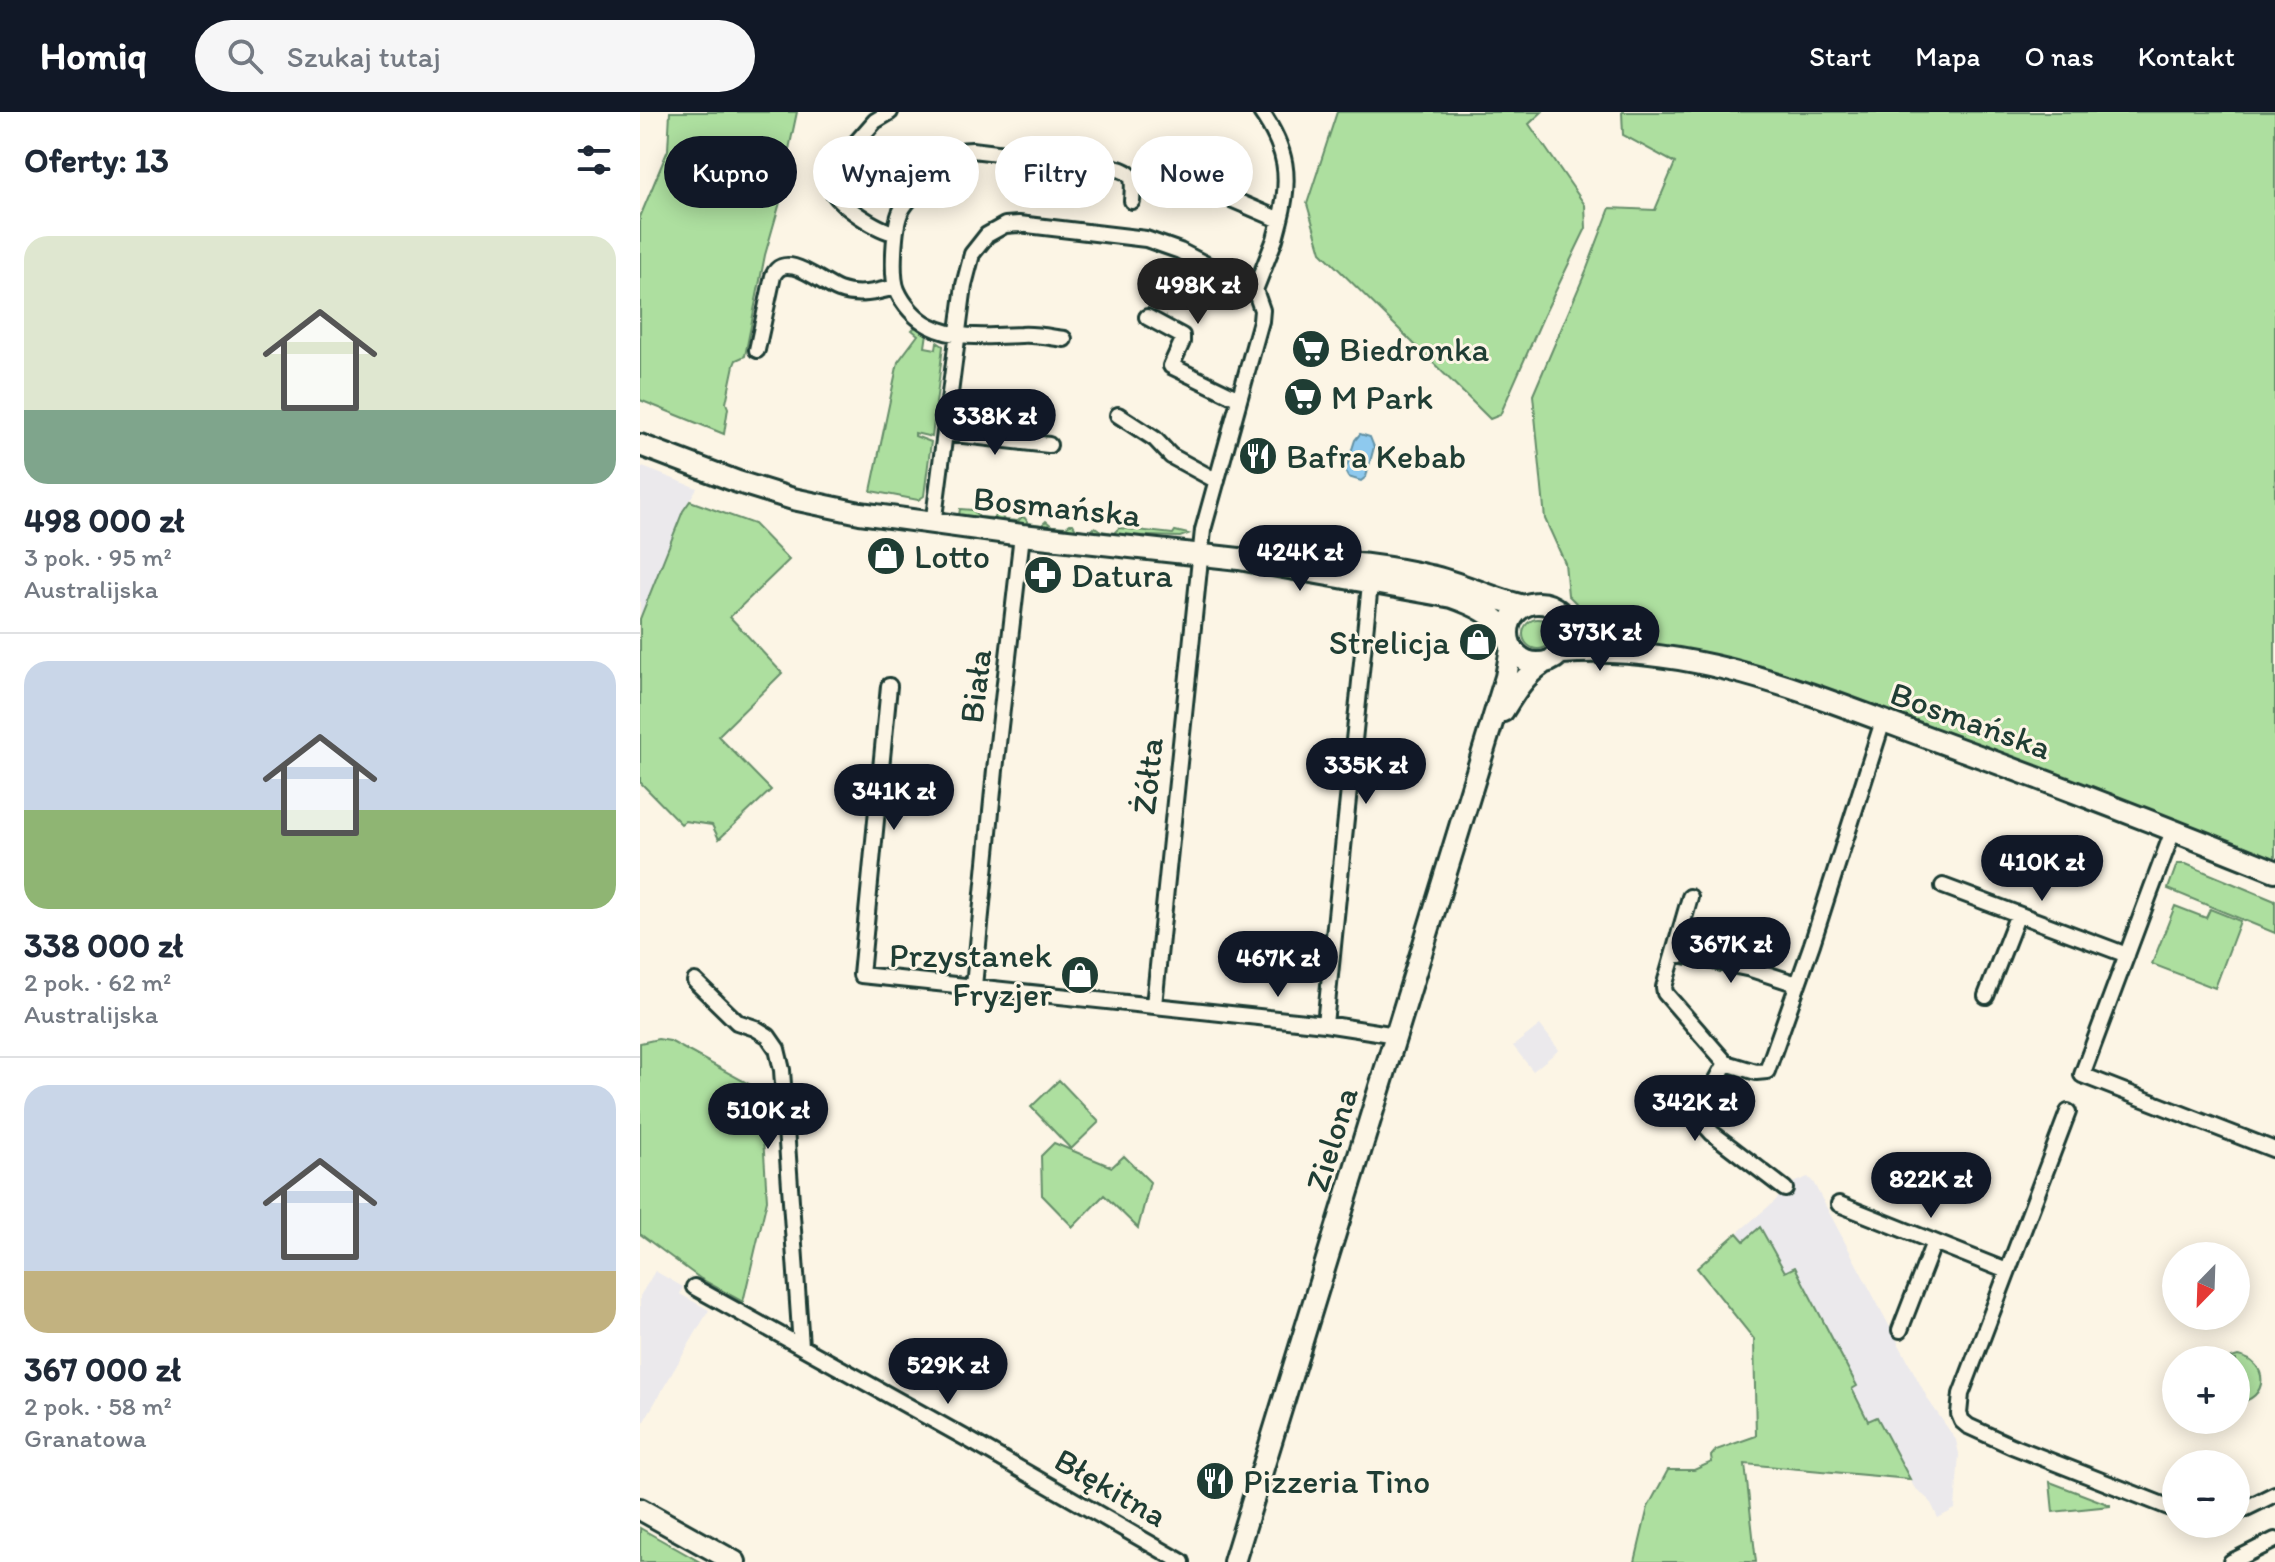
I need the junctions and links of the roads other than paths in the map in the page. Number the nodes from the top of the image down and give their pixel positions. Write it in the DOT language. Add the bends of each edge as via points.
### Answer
graph roads {
  1 [pos="890,112"];
  2 [pos="1261,112"];
  3 [pos="1131,175"];
  4 [pos="1252,208"];
  5 [pos="1280,220"];
  6 [pos="895,233"];
  7 [pos="895,287"];
  8 [pos="1255,290"];
  9 [pos="1147,317"];
  10 [pos="957,334"];
  11 [pos="1064,339"];
  12 [pos="757,350"];
  13 [pos="1239,399"];
  14 [pos="1118,415"];
  15 [pos="946,433"];
  16 [pos="640,445"];
  17 [pos="1049,445"];
  18 [pos="1217,481"];
  19 [pos="933,525"];
  20 [pos="1022,535"];
  21 [pos="1200,554"];
  22 [pos="1239,559"];
  23 [pos="1370,584"];
  24 [pos="1524,606"];
  25 [pos="1567,625"];
  26 [pos="1509,641"];
  27 [pos="1638,652"];
  28 [pos="1561,653"];
  29 [pos="1542,664"];
  30 [pos="889,686"];
  31 [pos="1883,721"];
  32 [pos="1488,735"];
  33 [pos="2173,831"];
  34 [pos="2275,871"];
  35 [pos="1943,886"];
  36 [pos="1690,897"];
  37 [pos="2018,914"];
  38 [pos="1674,953"];
  39 [pos="2127,955"];
  40 [pos="695,981"];
  41 [pos="1797,984"];
  42 [pos="974,986"];
  43 [pos="1986,996"];
  44 [pos="1154,1005"];
  45 [pos="1325,1024"];
  46 [pos="1396,1035"];
  47 [pos="1726,1063"];
  48 [pos="2068,1112"];
  49 [pos="2275,1150"];
  50 [pos="1785,1189"];
  51 [pos="1839,1204"];
  52 [pos="1934,1242"];
  53 [pos="2007,1271"];
  54 [pos="694,1287"];
  55 [pos="1900,1330"];
  56 [pos="801,1346"];
  57 [pos="2275,1494"];
  58 [pos="2162,1505"];
  59 [pos="2250,1506"];
  60 [pos="640,1509"];
  61 [pos="2275,1540"];
  62 [pos="735,1562"];
  63 [pos="1182,1562"];
  64 [pos="1234,1562"];
  65 [pos="2231,1562"];
  1 -- 6 [label="street" via="875,121 830,179 841,202 883,231"];
  2 -- 5 [label="street" via="1287,171"];
  3 -- 6 [label="street" via="1078,163 958,150 940,162 901,211"];
  4 -- 5 [label="street"];
  5 -- 8 [label="street"];
  6 -- 7 [label="street"];
  7 -- 10 [label="street" via="921,320"];
  7 -- 12 [label="street" via="859,294 839,290 797,267 780,266 773,276"];
  8 -- 10 [label="street" via="1146,239 1005,225 987,235 972,254"];
  8 -- 13 [label="street, Żółta" via="1261,321"];
  9 -- 13 [label="street" via="1182,336 1171,366"];
  10 -- 11 [label="street"];
  10 -- 15 [label="street"];
  13 -- 18 [label="street, Żółta"];
  14 -- 18 [label="street" via="1171,456"];
  15 -- 17 [label="street"];
  15 -- 19 [label="street"];
  16 -- 19 [label="street, Bosmańska" via="793,499"];
  18 -- 21 [label="street, Żółta"];
  19 -- 20 [label="street, Bosmańska"];
  20 -- 21 [label="street, Bosmańska"];
  20 -- 42 [label="street, Biała"];
  21 -- 22 [label="street, Bosmańska"];
  21 -- 44 [label="street, Żółta"];
  22 -- 23 [label="street, Bosmańska"];
  22 -- 24 [label="street, Bosmańska" via="1282,557 1396,570 1450,581"];
  23 -- 26 [label="street, Bosmańska" via="1460,600 1503,626"];
  23 -- 45 [label="street"];
  24 -- 25 [label="street" via="1550,605"];
  24 -- 26 [label="street" via="1514,614"];
  25 -- 27 [label="street, Bosmańska"];
  25 -- 28 [label="street"];
  26 -- 29 [label="street" via="1524,661"];
  26 -- 32 [label="street, Zielona" via="1511,662"];
  27 -- 28 [label="street, Bosmańska"];
  27 -- 31 [label="street, Bosmańska" via="1750,674"];
  28 -- 29 [label="street"];
  29 -- 32 [label="street, Zielona" via="1521,684"];
  30 -- 42 [label="street" via="861,975"];
  31 -- 33 [label="street, Bosmańska"];
  31 -- 41 [label="street"];
  32 -- 46 [label="street, Zielona"];
  33 -- 34 [label="street, Bosmańska"];
  33 -- 39 [label="street"];
  35 -- 37 [label="street"];
  36 -- 38 [label="street"];
  37 -- 39 [label="street"];
  37 -- 43 [label="street"];
  38 -- 41 [label="street"];
  38 -- 47 [label="street" via="1665,993"];
  39 -- 49 [label="street" via="2082,1075"];
  40 -- 56 [label="street" via="737,1022 768,1036 779,1057"];
  41 -- 47 [label="street" via="1767,1071"];
  42 -- 44 [label="street"];
  44 -- 45 [label="street"];
  45 -- 46 [label="street"];
  46 -- 64 [label="street, Zielona"];
  47 -- 50 [label="street" via="1703,1105 1702,1122"];
  48 -- 53 [label="street"];
  51 -- 52 [label="street"];
  52 -- 53 [label="street"];
  52 -- 55 [label="street"];
  53 -- 58 [label="street" via="1961,1394 1962,1421"];
  54 -- 56 [label="street, Błękitna"];
  56 -- 63 [label="street, Błękitna"];
  57 -- 59 [label="street"];
  60 -- 62 [label="street"];
  61 -- 65 [label="street"];
}
